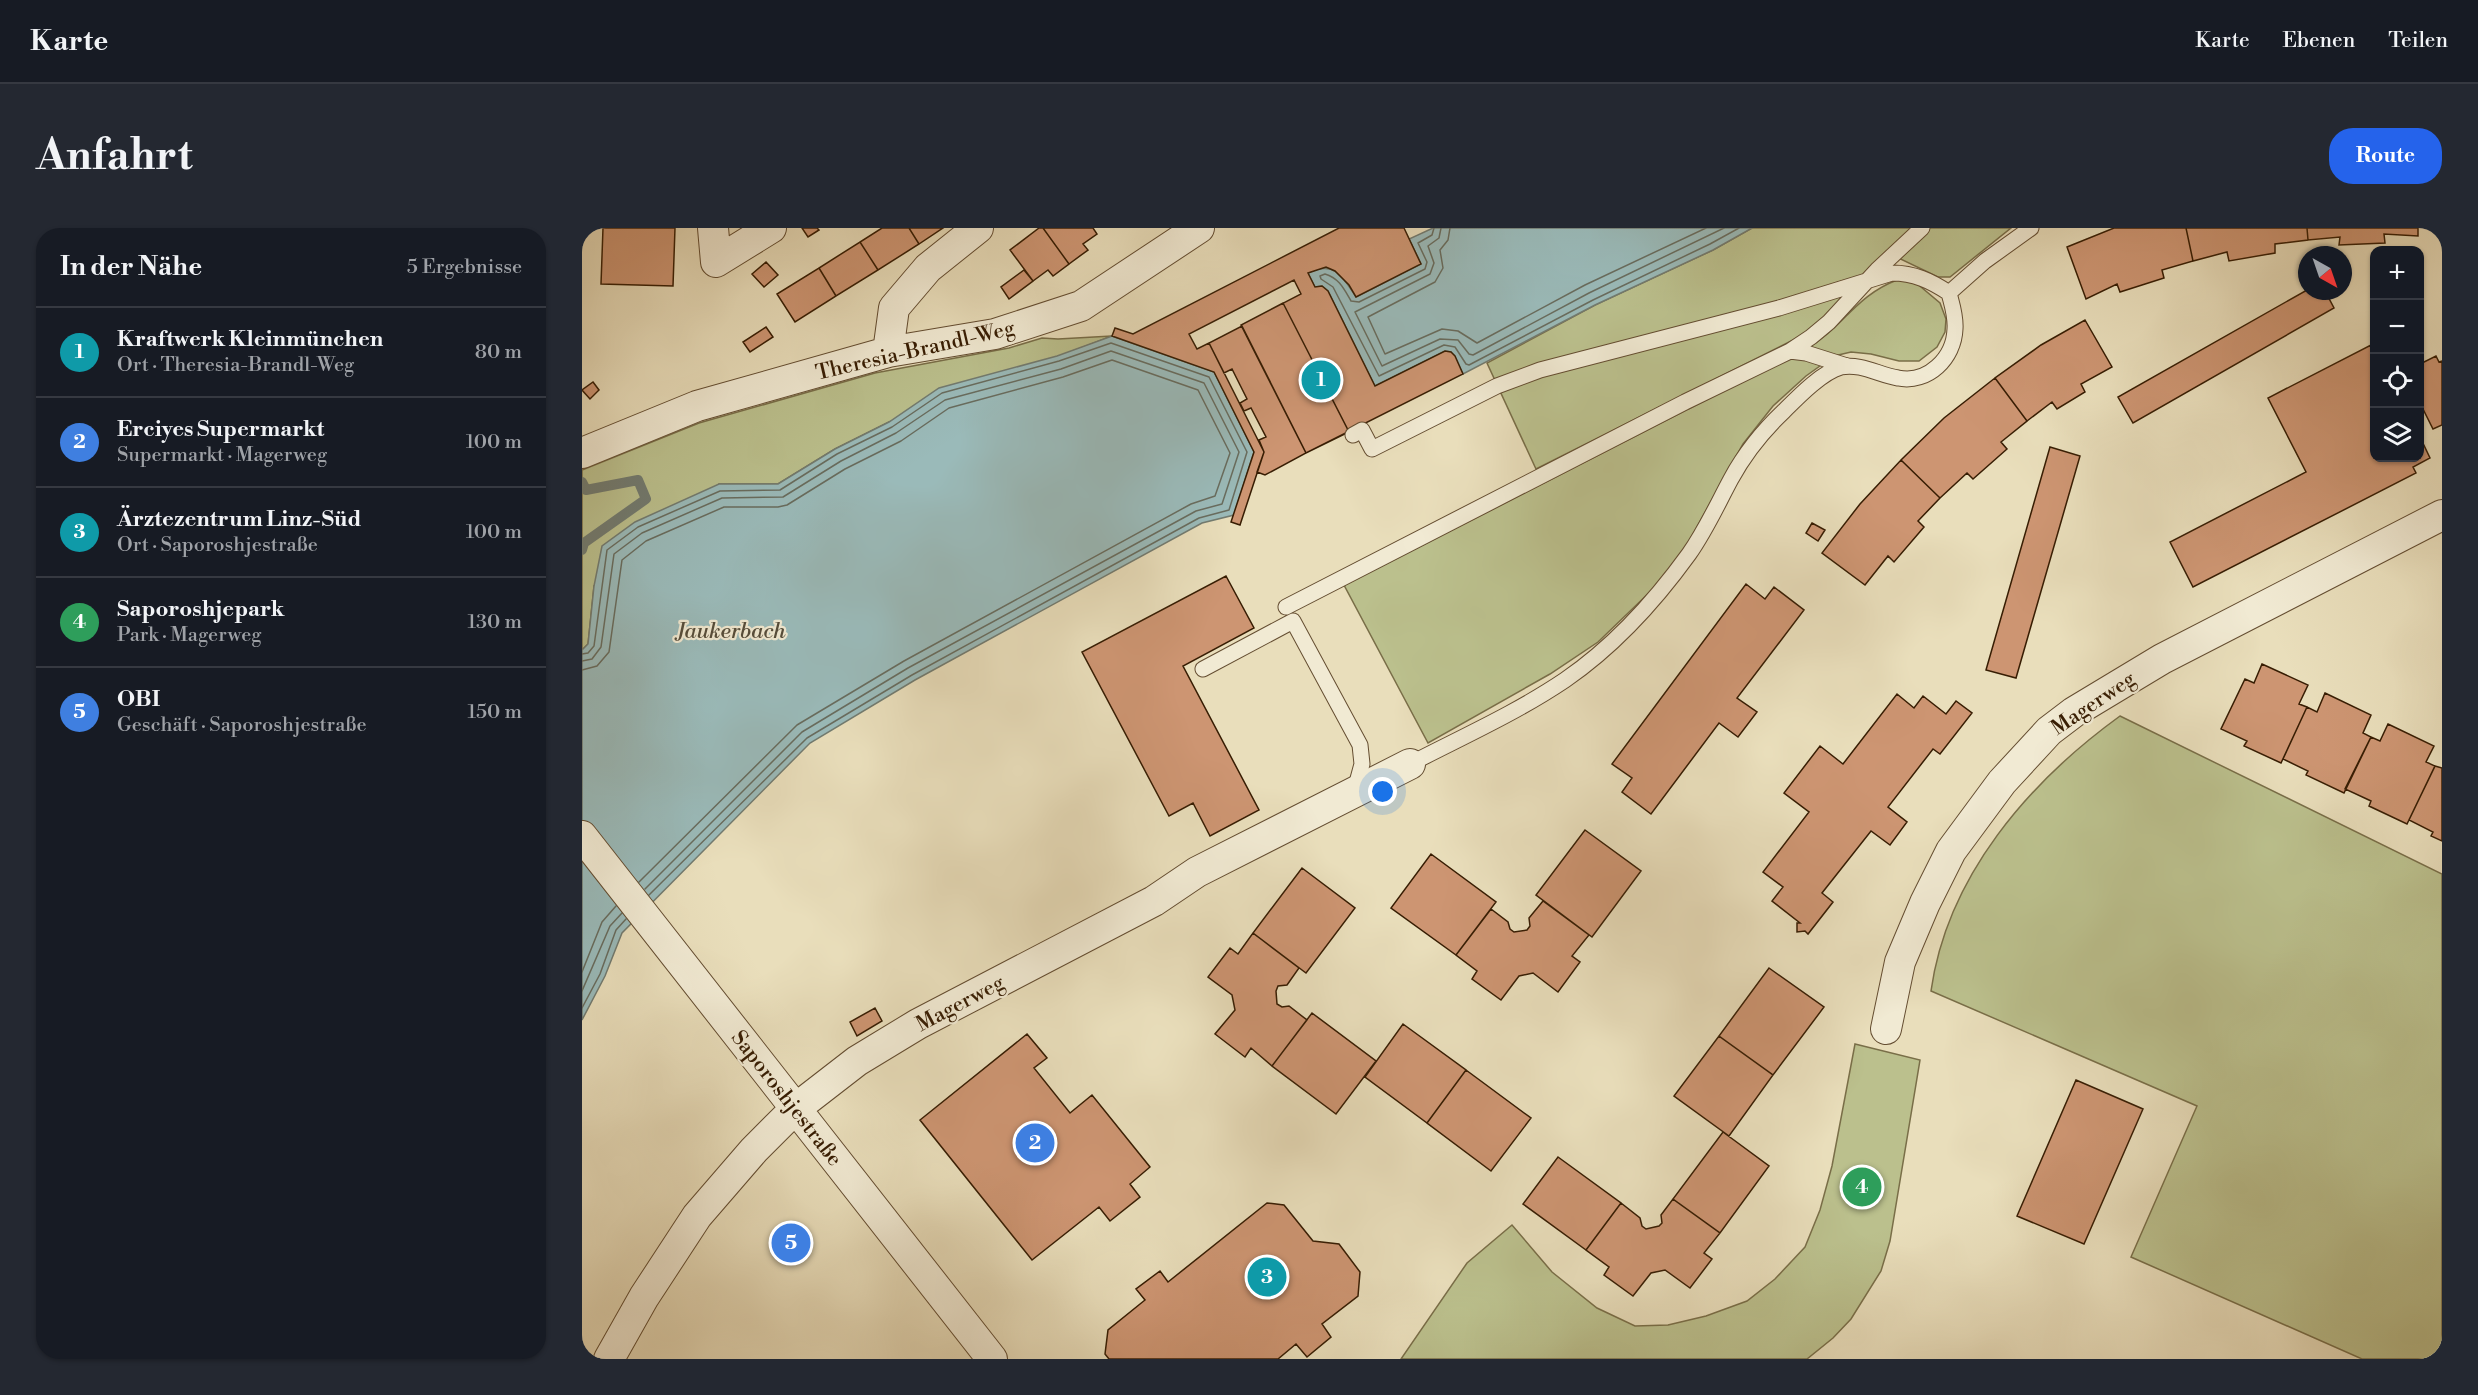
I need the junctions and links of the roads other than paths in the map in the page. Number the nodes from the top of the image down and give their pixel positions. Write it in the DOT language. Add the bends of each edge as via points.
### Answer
graph roads {
  1 [pos="713,228"];
  2 [pos="771,228"];
  3 [pos="978,228"];
  4 [pos="1199,228"];
  5 [pos="1922,228"];
  6 [pos="2031,228"];
  7 [pos="1865,283"];
  8 [pos="1949,293"];
  9 [pos="1790,351"];
  10 [pos="888,352"];
  11 [pos="1847,366"];
  12 [pos="1353,435"];
  13 [pos="587,451"];
  14 [pos="2442,515"];
  15 [pos="1286,607"];
  16 [pos="1203,669"];
  17 [pos="1410,764"];
  18 [pos="1355,790"];
  19 [pos="582,836"];
  20 [pos="1886,1029"];
  21 [pos="795,1109"];
  22 [pos="609,1359"];
  23 [pos="992,1359"];
  1 -- 2 [label="street" via="716,262"];
  3 -- 10 [label="street" via="928,268 894,308"];
  4 -- 10 [label="street, Theresia-Brandl-Weg" via="1081,306 995,334"];
  5 -- 7 [label="lane"];
  6 -- 8 [label="lane"];
  7 -- 8 [label="lane" via="1892,273 1905,273 1930,280"];
  7 -- 9 [label="lane" via="1820,330"];
  7 -- 12 [label="lane" via="1540,370 1497,386 1372,449 1362,430"];
  8 -- 11 [label="lane" via="1955,315 1953,345 1937,368 1924,376 1899,379"];
  9 -- 11 [label="lane"];
  9 -- 15 [label="lane"];
  10 -- 13 [label="street, Theresia-Brandl-Weg" via="697,406"];
  11 -- 17 [label="lane" via="1822,378 1771,423 1732,477 1688,556 1605,648 1565,680 1515,710"];
  14 -- 20 [label="street, Magerweg" via="2162,659 2049,731 2002,782 1951,851 1900,962"];
  16 -- 18 [label="lane" via="1293,621 1359,745 1362,764"];
  17 -- 18 [label="street, Magerweg"];
  18 -- 21 [label="street, Magerweg" via="918,1024 857,1061"];
  19 -- 21 [label="street, Saporoshjestraße"];
  21 -- 22 [label="street, Magerweg" via="697,1216"];
  21 -- 23 [label="street, Saporoshjestraße"];
}
